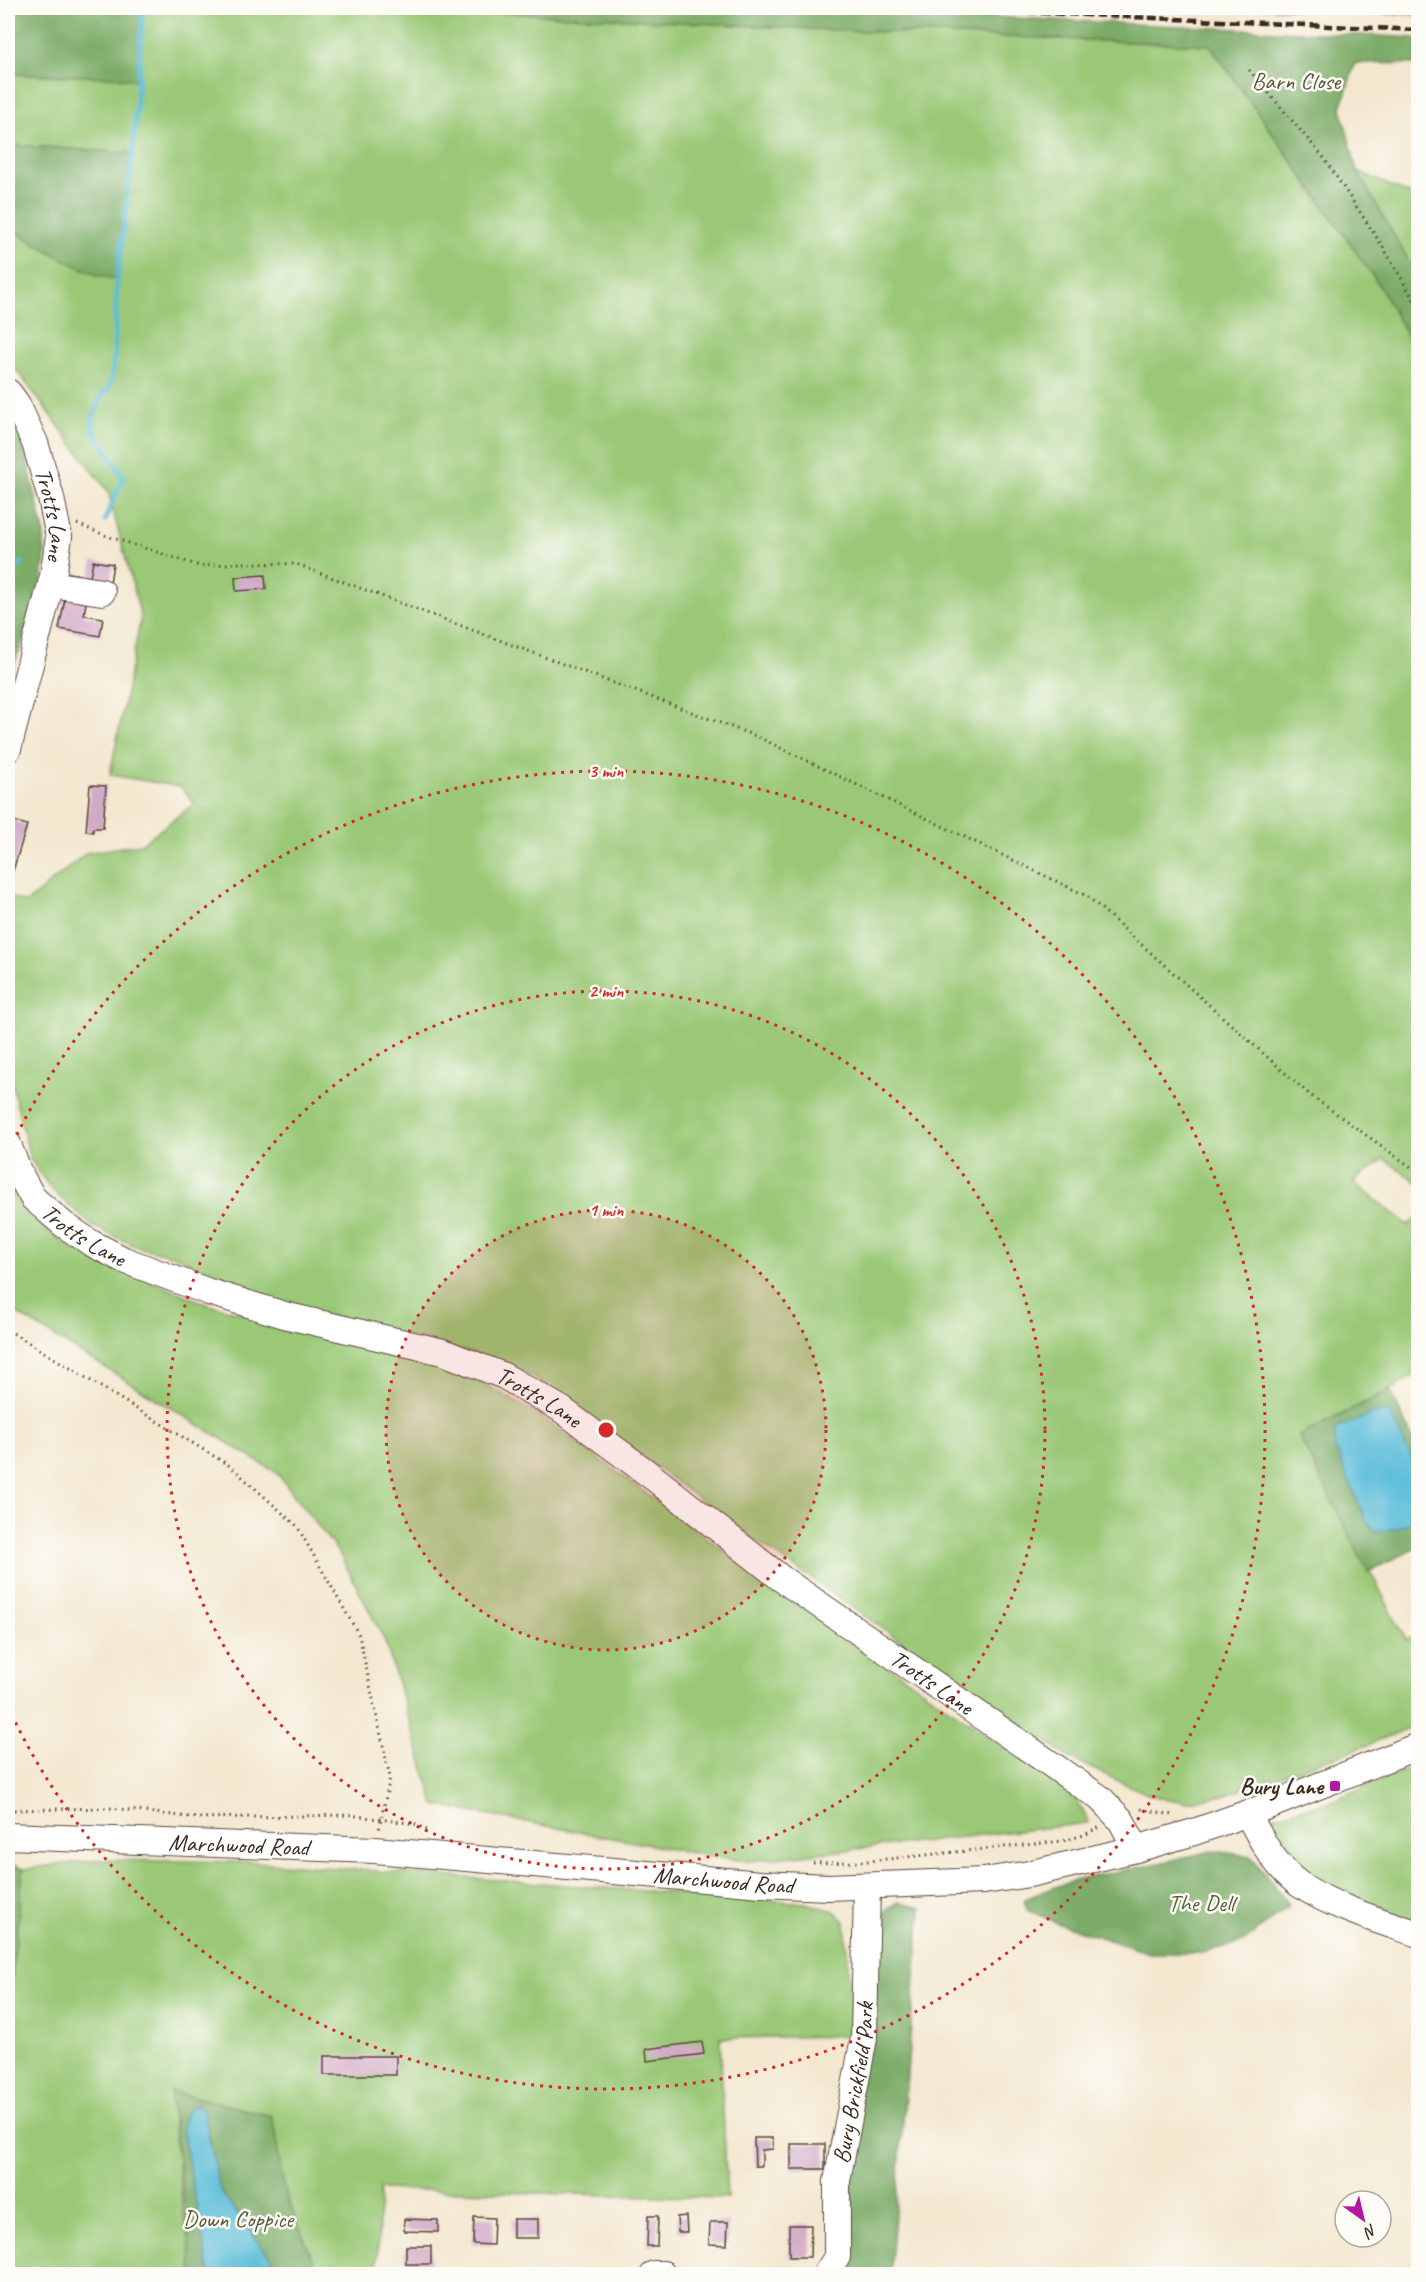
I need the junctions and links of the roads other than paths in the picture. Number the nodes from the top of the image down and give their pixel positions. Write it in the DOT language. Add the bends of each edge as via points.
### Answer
graph roads {
  1 [pos="8,392"];
  2 [pos="51,584"];
  3 [pos="102,592"];
  4 [pos="8,748"];
  5 [pos="8,1144"];
  6 [pos="1419,1746"];
  7 [pos="1248,1814"];
  8 [pos="8,1836"];
  9 [pos="1136,1849"];
  10 [pos="867,1886"];
  11 [pos="1419,1934"];
  12 [pos="654,2274"];
  13 [pos="663,2274"];
  14 [pos="826,2274"];
  1 -- 2 [label="street, Trotts Lane" via="35,443 54,515 58,537"];
  2 -- 3 [label="street"];
  2 -- 4 [label="street, Trotts Lane"];
  5 -- 9 [label="street, Trotts Lane" via="33,1198 63,1224 124,1260 288,1316 443,1352 504,1376 561,1409 783,1579 1100,1798 1121,1820"];
  6 -- 7 [label="street, Marchwood Road"];
  7 -- 9 [label="street, Marchwood Road"];
  7 -- 11 [label="street" via="1267,1849 1299,1884 1334,1902"];
  8 -- 10 [label="street, Marchwood Road" via="375,1850 761,1884"];
  9 -- 10 [label="street, Marchwood Road" via="984,1881"];
  10 -- 14 [label="street, Bury Brickfield Park" via="864,2038 837,2181 837,2257"];
  12 -- 13 [label="street"];
}
